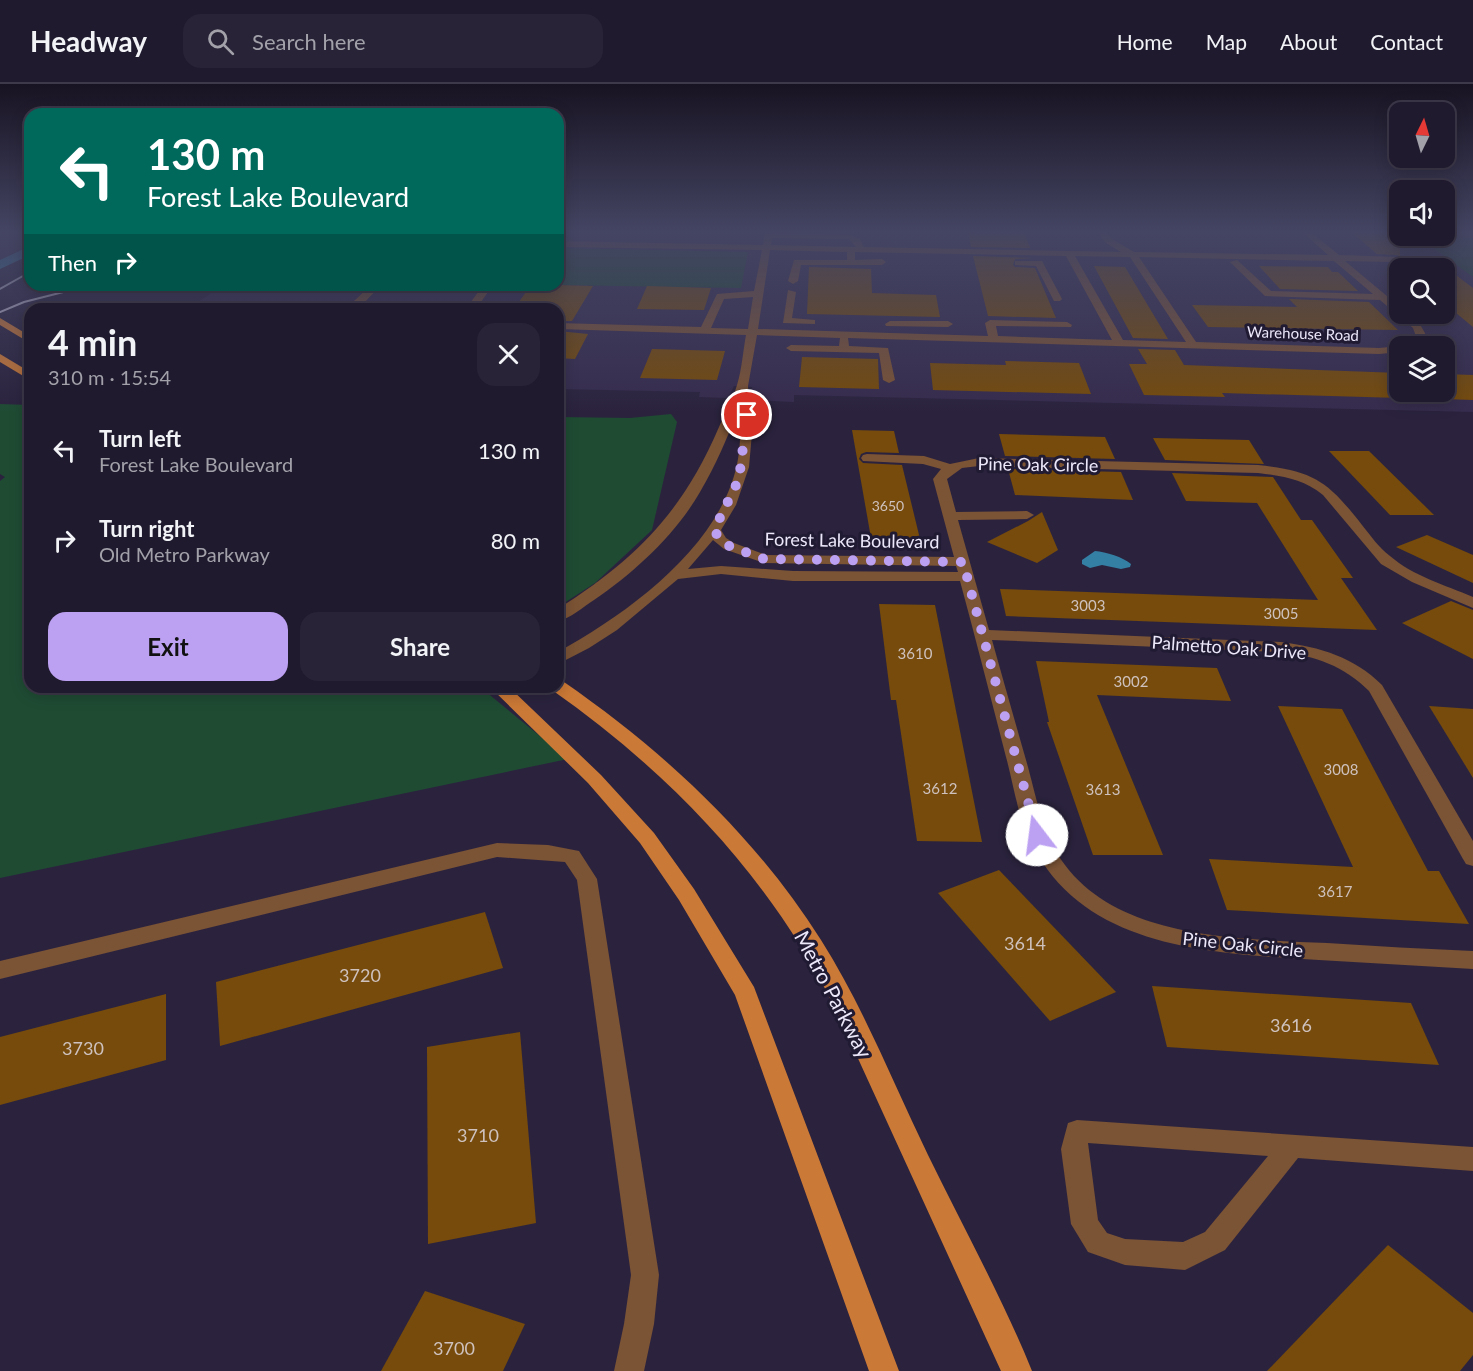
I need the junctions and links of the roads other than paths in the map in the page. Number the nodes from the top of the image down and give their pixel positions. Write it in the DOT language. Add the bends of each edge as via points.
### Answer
graph roads {
  1 [pos="369,292"];
  2 [pos="791,292"];
  3 [pos="1054,292"];
  4 [pos="1091,292"];
  5 [pos="1158,292"];
  6 [pos="1266,292"];
  7 [pos="1377,292"];
  8 [pos="759,294"];
  9 [pos="1383,297"];
  10 [pos="357,303"];
  11 [pos="1389,303"];
  12 [pos="2,322"];
  13 [pos="820,322"];
  14 [pos="948,324"];
  15 [pos="1412,324"];
  16 [pos="1067,325"];
  17 [pos="564,326"];
  18 [pos="705,330"];
  19 [pos="753,332"];
  20 [pos="844,334"];
  21 [pos="1228,334"];
  22 [pos="864,335"];
  23 [pos="24,336"];
  24 [pos="1306,336"];
  25 [pos="1422,336"];
  26 [pos="994,339"];
  27 [pos="1074,341"];
  28 [pos="1119,343"];
  29 [pos="1193,345"];
  30 [pos="1237,346"];
  31 [pos="791,348"];
  32 [pos="844,349"];
  33 [pos="1317,349"];
  34 [pos="1389,349"];
  35 [pos="0,357"];
  36 [pos="24,373"];
  37 [pos="889,380"];
  38 [pos="743,385"];
  39 [pos="717,447"];
  40 [pos="867,458"];
  41 [pos="951,468"];
  42 [pos="740,474"];
  43 [pos="1027,515"];
  44 [pos="949,516"];
  45 [pos="714,530"];
  46 [pos="890,561"];
  47 [pos="763,566"];
  48 [pos="965,569"];
  49 [pos="674,575"];
  50 [pos="893,576"];
  51 [pos="1473,603"];
  52 [pos="564,612"];
  53 [pos="983,636"];
  54 [pos="564,656"];
  55 [pos="564,690"];
  56 [pos="506,693"];
  57 [pos="1473,859"];
  58 [pos="1473,960"];
  59 [pos="0,970"];
  60 [pos="1292,1146"];
  61 [pos="1473,1159"];
  62 [pos="629,1371"];
  63 [pos="884,1371"];
  64 [pos="1017,1371"];
  1 -- 10 [label="street"];
  2 -- 13 [label="street" via="787,321"];
  3 -- 16 [label="street"];
  4 -- 28 [label="street"];
  5 -- 29 [label="street"];
  6 -- 9 [label="street"];
  7 -- 9 [label="street"];
  8 -- 18 [label="street" via="720,296"];
  8 -- 19 [label="street"];
  9 -- 11 [label="street"];
  12 -- 23 [label="main road"];
  14 -- 22 [label="street" via="869,323"];
  15 -- 25 [label="street"];
  16 -- 26 [label="street" via="990,322"];
  16 -- 27 [label="street"];
  17 -- 18 [label="street, Warehouse Road"];
  18 -- 19 [label="street, Warehouse Road"];
  19 -- 20 [label="street, Warehouse Road"];
  19 -- 38 [label="street"];
  20 -- 22 [label="street, Warehouse Road"];
  20 -- 32 [label="street"];
  21 -- 30 [label="street"];
  22 -- 26 [label="street, Warehouse Road"];
  24 -- 33 [label="street"];
  26 -- 27 [label="street, Warehouse Road"];
  27 -- 28 [label="street, Warehouse Road"];
  28 -- 29 [label="street, Warehouse Road"];
  29 -- 30 [label="street, Warehouse Road"];
  30 -- 33 [label="street, Warehouse Road"];
  31 -- 32 [label="street"];
  32 -- 37 [label="street" via="884,350"];
  33 -- 34 [label="street, Warehouse Road"];
  35 -- 36 [label="main road"];
  38 -- 39 [label="street"];
  38 -- 42 [label="street" via="747,415"];
  39 -- 42 [label="street" via="727,447 735,454"];
  39 -- 52 [label="street" via="693,493 651,544 604,586"];
  40 -- 41 [label="street" via="924,460"];
  41 -- 44 [label="street, Pine Oak Circle" via="940,479"];
  41 -- 51 [label="street, Pine Oak Circle" via="979,462 1258,469 1300,476 1331,494 1386,560"];
  42 -- 45 [label="street"];
  43 -- 44 [label="street"];
  44 -- 48 [label="street, Pine Oak Circle"];
  45 -- 47 [label="street, Forest Lake Boulevard" via="721,541"];
  45 -- 49 [label="street"];
  46 -- 47 [label="street, Forest Lake Boulevard"];
  46 -- 48 [label="street, Forest Lake Boulevard"];
  46 -- 50 [label="street"];
  47 -- 49 [label="street, Forest Lake Boulevard"];
  47 -- 50 [label="street, Forest Lake Boulevard"];
  48 -- 50 [label="street, Forest Lake Boulevard"];
  48 -- 53 [label="street, Pine Oak Circle"];
  49 -- 54 [label="street" via="628,615"];
  53 -- 57 [label="street, Palmetto Oak Drive" via="1281,647 1319,653 1346,664 1359,671 1376,690"];
  53 -- 58 [label="street, Pine Oak Circle" via="1037,835 1045,855 1075,891 1118,917 1178,938 1246,947"];
  55 -- 64 [label="main road, Metro Parkway" via="630,738 691,793 760,872 813,947"];
  56 -- 63 [label="main road" via="602,787 646,837 685,891 746,993"];
  59 -- 62 [label="street" via="497,850 572,856 586,879 645,1275"];
  60 -- 60 [label="street" via="1077,1131 1074,1149 1085,1224 1098,1243 1125,1252 1185,1256 1215,1241"];
  60 -- 61 [label="street"];
}
